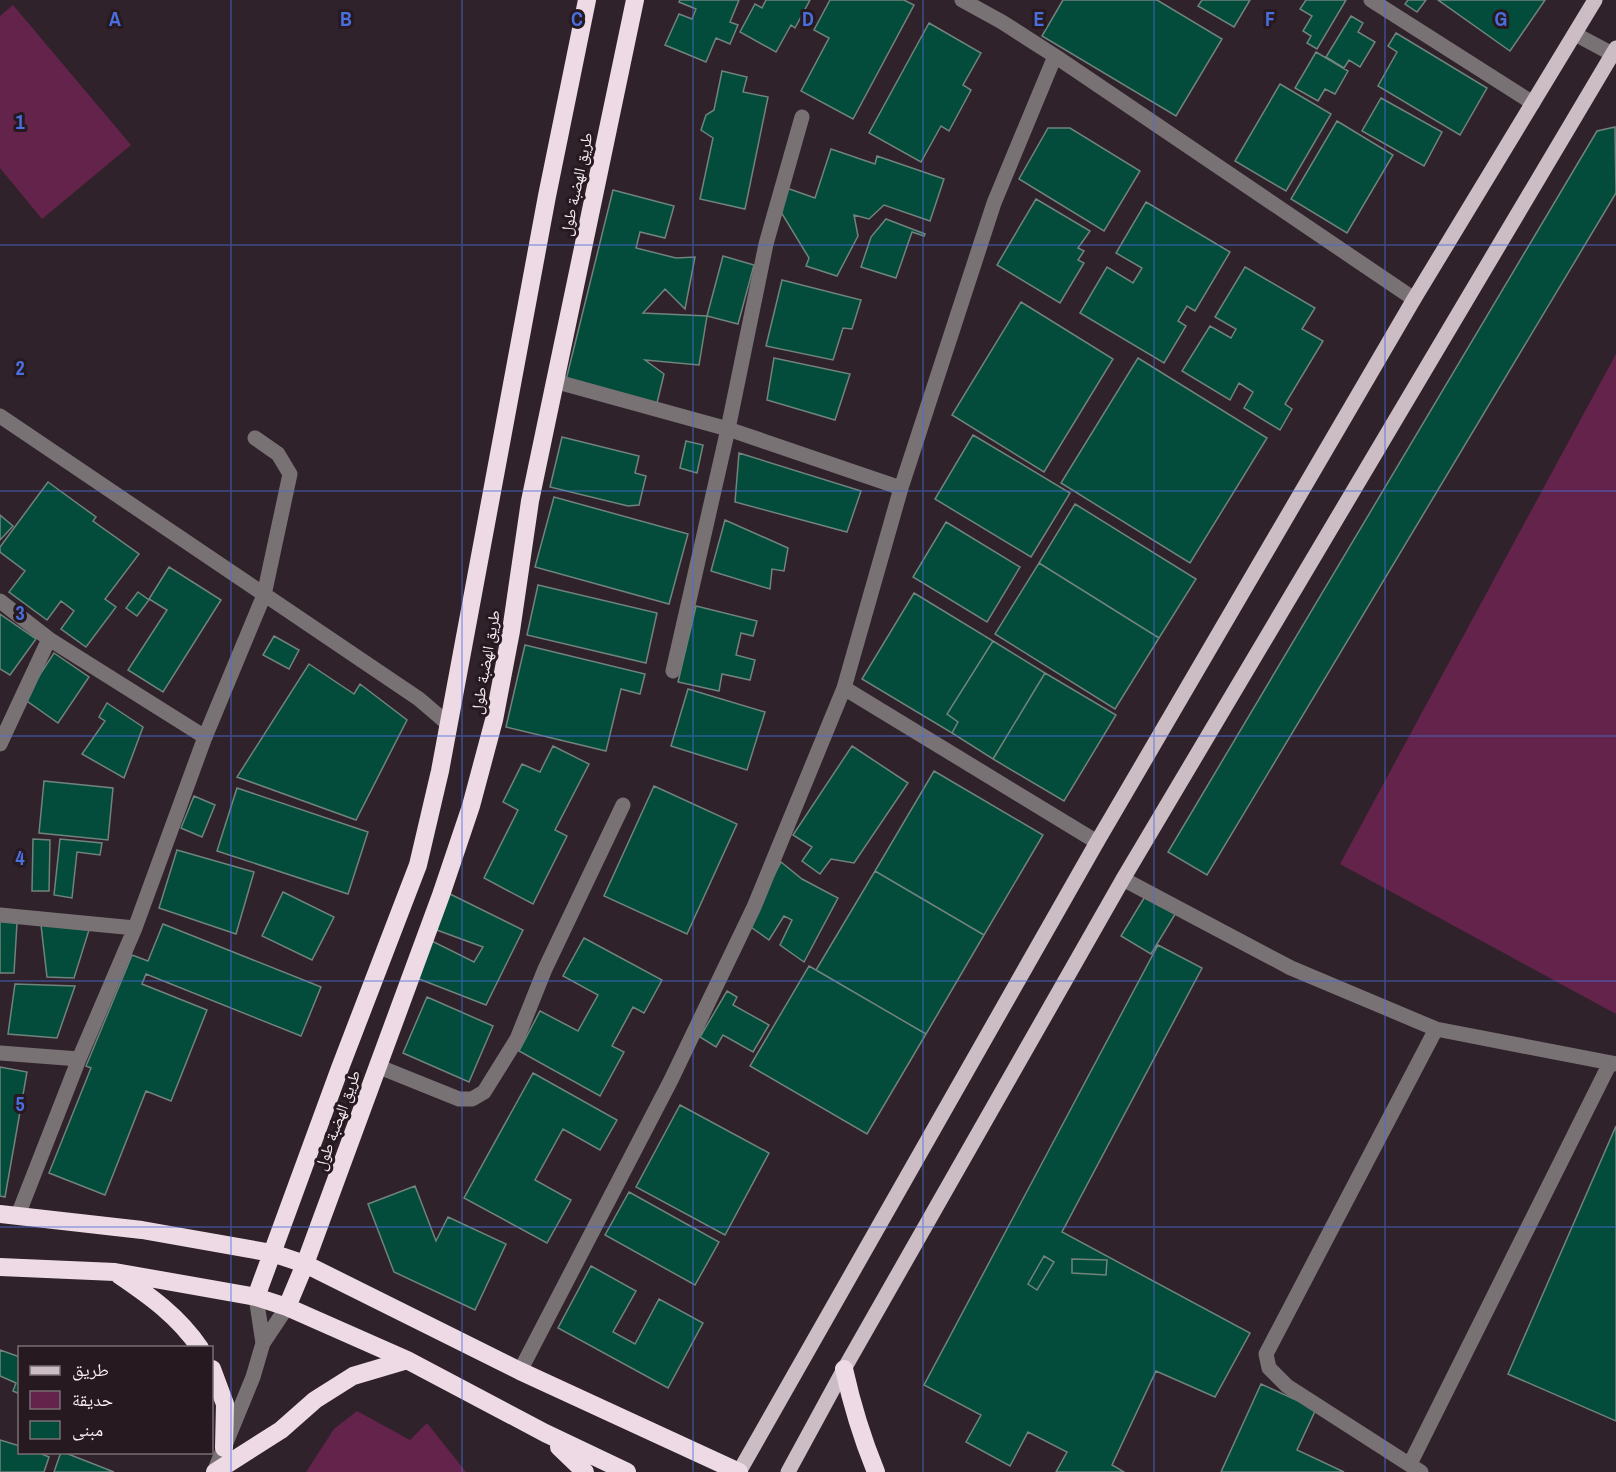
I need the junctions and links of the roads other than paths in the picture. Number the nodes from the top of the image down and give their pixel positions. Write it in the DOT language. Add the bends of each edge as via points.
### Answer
graph roads {
  1 [pos="587,0"];
  2 [pos="635,0"];
  3 [pos="962,0"];
  4 [pos="1371,0"];
  5 [pos="1595,0"];
  6 [pos="1575,34"];
  7 [pos="1615,53"];
  8 [pos="1055,56"];
  9 [pos="1533,103"];
  10 [pos="802,117"];
  11 [pos="1414,299"];
  12 [pos="554,381"];
  13 [pos="0,416"];
  14 [pos="728,429"];
  15 [pos="255,438"];
  16 [pos="901,488"];
  17 [pos="264,595"];
  18 [pos="0,602"];
  19 [pos="50,639"];
  20 [pos="673,670"];
  21 [pos="844,688"];
  22 [pos="447,723"];
  23 [pos="205,737"];
  24 [pos="0,744"];
  25 [pos="623,805"];
  26 [pos="1097,842"];
  27 [pos="1123,879"];
  28 [pos="0,915"];
  29 [pos="135,928"];
  30 [pos="1436,1029"];
  31 [pos="0,1053"];
  32 [pos="79,1059"];
  33 [pos="1613,1064"];
  34 [pos="377,1066"];
  35 [pos="9,1215"];
  36 [pos="272,1253"];
  37 [pos="305,1264"];
  38 [pos="0,1267"];
  39 [pos="115,1272"];
  40 [pos="256,1297"];
  41 [pos="287,1307"];
  42 [pos="262,1343"];
  43 [pos="199,1346"];
  44 [pos="407,1360"];
  45 [pos="844,1369"];
  46 [pos="520,1371"];
  47 [pos="213,1372"];
  48 [pos="545,1434"];
  49 [pos="224,1448"];
  50 [pos="1416,1468"];
  51 [pos="215,1472"];
  52 [pos="585,1472"];
  53 [pos="627,1472"];
  54 [pos="739,1472"];
  55 [pos="788,1472"];
  56 [pos="876,1472"];
  1 -- 22 [label="highway, طريق الهضبة طول"];
  2 -- 12 [label="highway, طريق الهضبة طول"];
  3 -- 8 [label="street"];
  4 -- 9 [label="street"];
  5 -- 6 [label="main road"];
  6 -- 7 [label="street"];
  6 -- 9 [label="main road"];
  7 -- 27 [label="main road"];
  8 -- 11 [label="street"];
  8 -- 16 [label="street" via="994,202"];
  9 -- 11 [label="main road"];
  10 -- 14 [label="street" via="766,244"];
  11 -- 26 [label="main road"];
  12 -- 14 [label="street"];
  12 -- 34 [label="highway, طريق الهضبة طول" via="494,720 441,895"];
  13 -- 17 [label="street"];
  14 -- 16 [label="street"];
  14 -- 20 [label="street"];
  15 -- 17 [label="street" via="278,454 290,474"];
  16 -- 21 [label="street"];
  17 -- 22 [label="street" via="419,699"];
  17 -- 23 [label="street"];
  18 -- 19 [label="street"];
  19 -- 23 [label="street"];
  19 -- 24 [label="street"];
  21 -- 26 [label="street"];
  21 -- 46 [label="street" via="754,908 671,1080"];
  22 -- 36 [label="highway, طريق الهضبة طول" via="418,865"];
  23 -- 29 [label="street"];
  25 -- 34 [label="street" via="545,969 517,1039 484,1092 472,1099 459,1099"];
  26 -- 54 [label="main road"];
  27 -- 30 [label="street" via="1291,968"];
  27 -- 45 [label="main road"];
  28 -- 29 [label="street"];
  29 -- 32 [label="street"];
  30 -- 33 [label="street"];
  30 -- 50 [label="street" via="1266,1353 1269,1368 1287,1386"];
  31 -- 32 [label="street"];
  32 -- 35 [label="street"];
  33 -- 50 [label="street"];
  34 -- 37 [label="highway, طريق الهضبة طول"];
  35 -- 36 [label="highway" via="142,1230"];
  36 -- 37 [label="highway"];
  36 -- 40 [label="highway, طريق الهضبة طول"];
  37 -- 41 [label="highway, طريق الهضبة طول"];
  37 -- 46 [label="highway"];
  38 -- 39 [label="highway"];
  39 -- 40 [label="highway"];
  39 -- 43 [label="highway" via="153,1299 186,1328"];
  40 -- 41 [label="highway"];
  40 -- 42 [label="street"];
  41 -- 42 [label="street"];
  41 -- 44 [label="highway"];
  42 -- 49 [label="street" via="253,1377"];
  44 -- 48 [label="highway"];
  44 -- 51 [label="highway" via="352,1376 315,1400 281,1430"];
  45 -- 55 [label="main road"];
  45 -- 56 [label="highway"];
  46 -- 54 [label="highway"];
  47 -- 49 [label="highway" via="225,1404"];
  48 -- 52 [label="highway"];
  48 -- 53 [label="highway"];
  49 -- 51 [label="street"];
}
